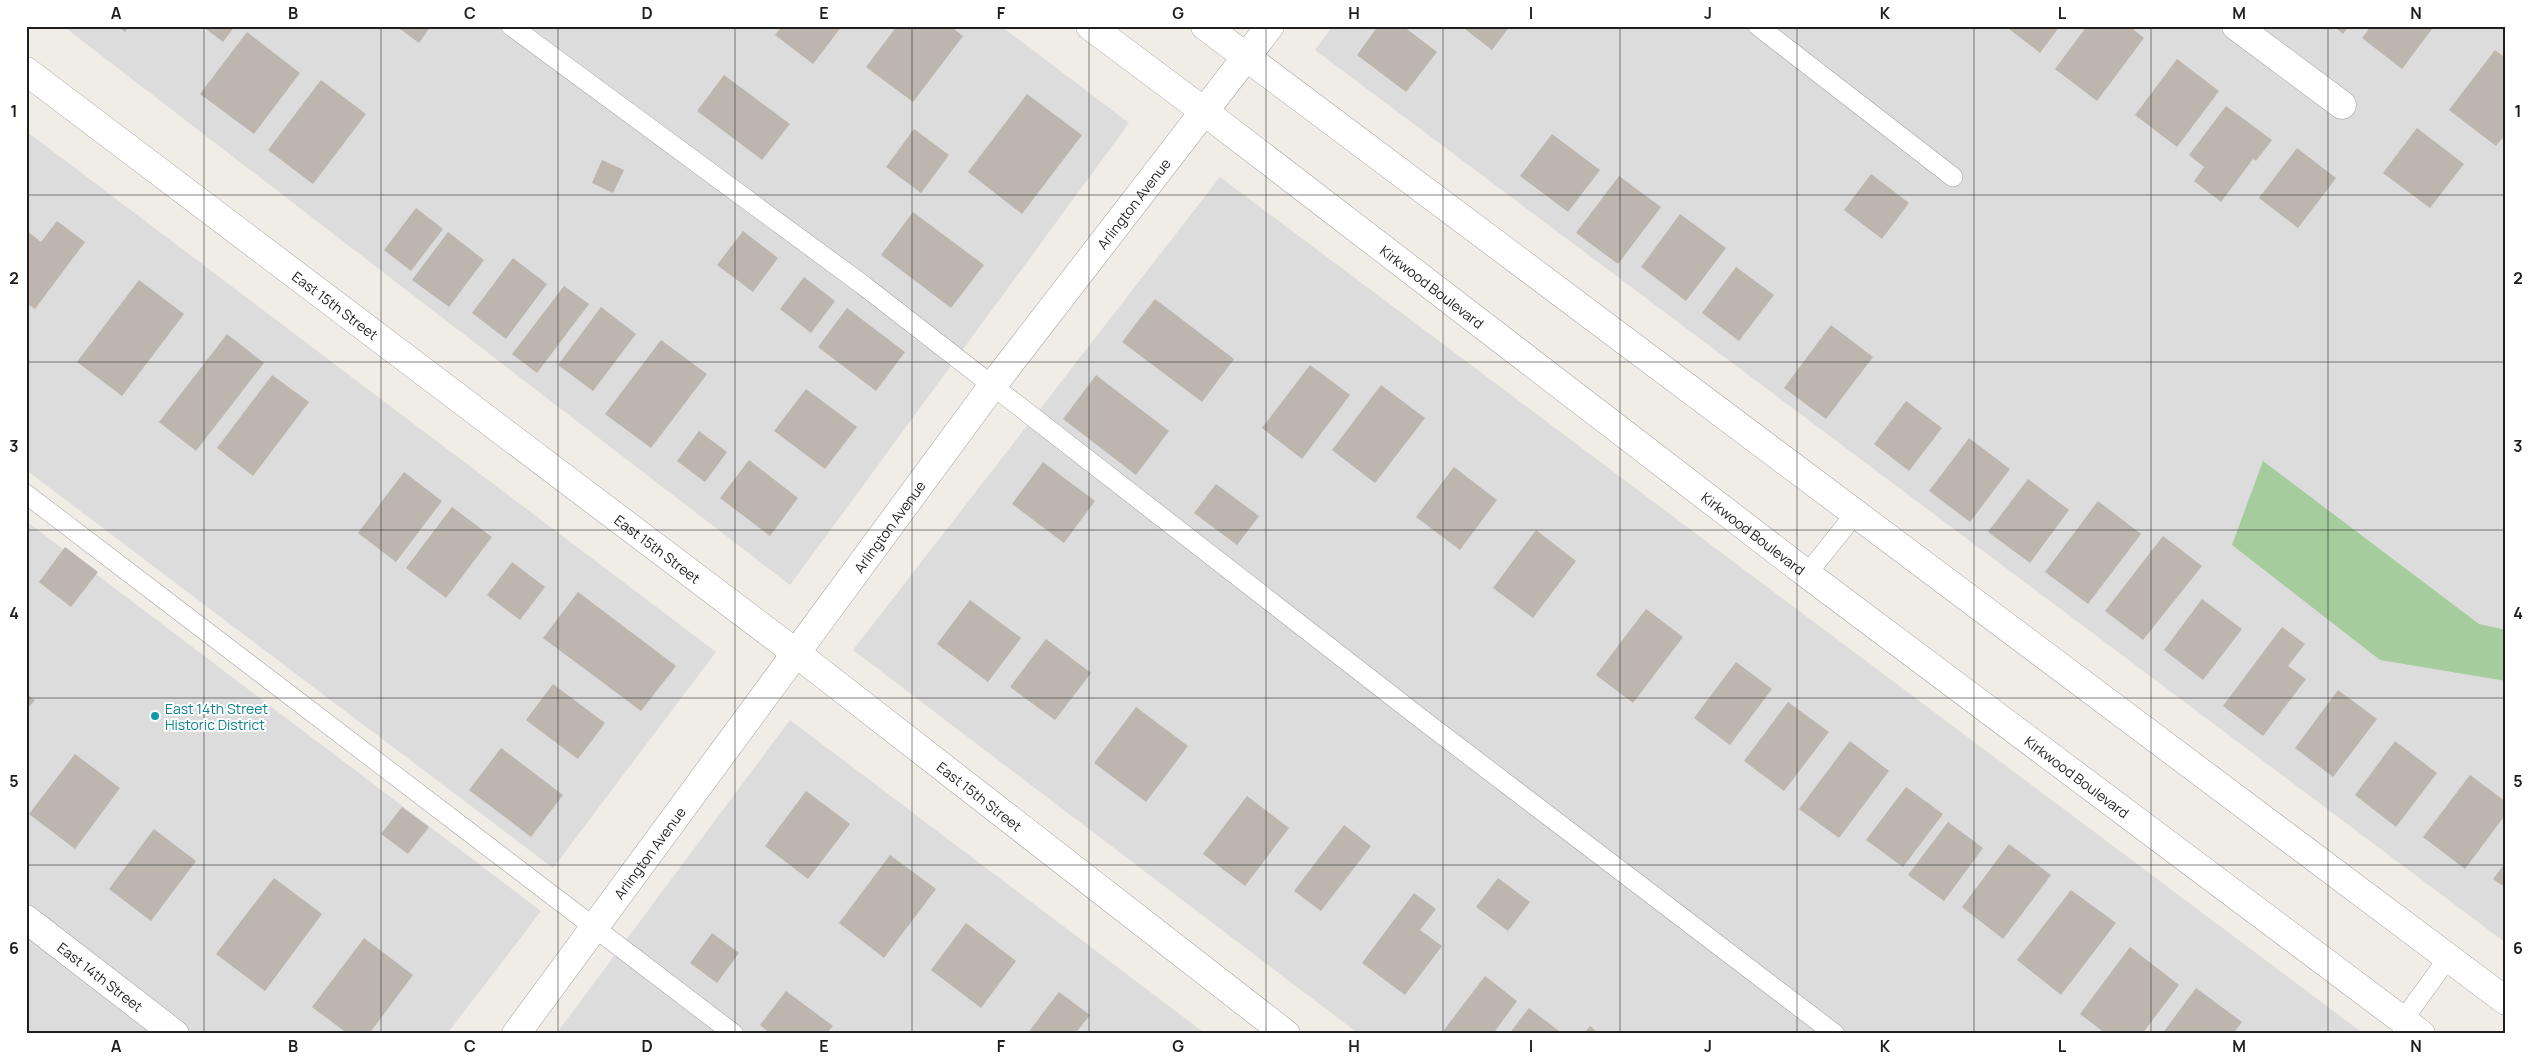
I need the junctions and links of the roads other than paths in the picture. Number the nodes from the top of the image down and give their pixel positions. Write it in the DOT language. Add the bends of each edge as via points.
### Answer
graph roads {
  1 [pos="511,26"];
  2 [pos="1090,26"];
  3 [pos="1205,26"];
  4 [pos="1270,26"];
  5 [pos="1758,26"];
  6 [pos="2236,26"];
  7 [pos="1246,56"];
  8 [pos="26,70"];
  9 [pos="2342,105"];
  10 [pos="1205,112"];
  11 [pos="1953,177"];
  12 [pos="993,385"];
  13 [pos="26,494"];
  14 [pos="1855,514"];
  15 [pos="1807,574"];
  16 [pos="796,654"];
  17 [pos="26,919"];
  18 [pos="595,928"];
  19 [pos="2448,958"];
  20 [pos="2506,1001"];
  21 [pos="2412,1027"];
  22 [pos="174,1034"];
  23 [pos="516,1034"];
  24 [pos="734,1034"];
  25 [pos="1286,1034"];
  26 [pos="1835,1034"];
  1 -- 12 [label="lane" via="863,285"];
  2 -- 10 [label="street, Kirkwood Boulevard"];
  3 -- 7 [label="street"];
  4 -- 7 [label="street, Arlington Avenue"];
  5 -- 11 [label="lane"];
  6 -- 9 [label="street"];
  7 -- 10 [label="street, Arlington Avenue"];
  7 -- 14 [label="street"];
  8 -- 16 [label="street, East 15th Street"];
  10 -- 12 [label="street, Arlington Avenue"];
  10 -- 15 [label="street, Kirkwood Boulevard"];
  12 -- 16 [label="street, Arlington Avenue"];
  12 -- 26 [label="lane" via="1428,724"];
  13 -- 18 [label="lane"];
  14 -- 15 [label="lane"];
  14 -- 19 [label="street"];
  15 -- 21 [label="street, Kirkwood Boulevard"];
  16 -- 18 [label="street, Arlington Avenue"];
  16 -- 25 [label="street, East 15th Street"];
  17 -- 22 [label="street, East 14th Street"];
  18 -- 23 [label="street, Arlington Avenue"];
  18 -- 24 [label="lane"];
  19 -- 20 [label="street"];
  19 -- 21 [label="lane"];
}
